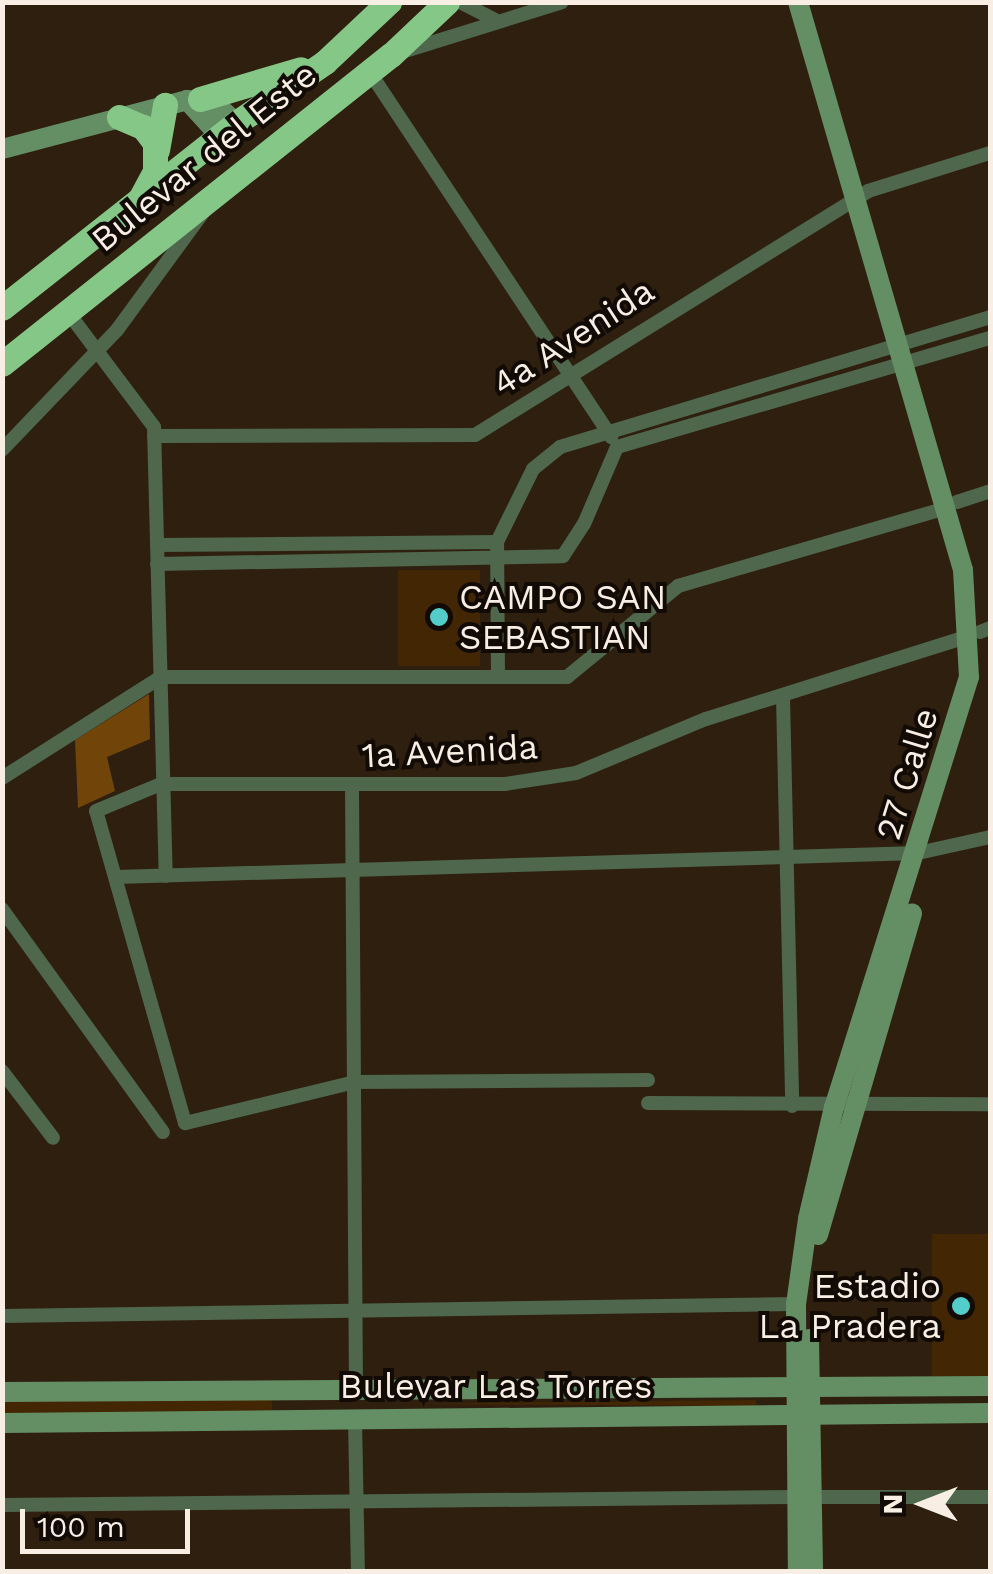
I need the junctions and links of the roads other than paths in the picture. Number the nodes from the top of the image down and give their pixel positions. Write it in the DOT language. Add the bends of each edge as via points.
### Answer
graph roads {
  1 [pos="388,2"];
  2 [pos="447,2"];
  3 [pos="460,2"];
  4 [pos="562,2"];
  5 [pos="798,2"];
  6 [pos="812,2"];
  7 [pos="496,20"];
  8 [pos="391,55"];
  9 [pos="325,62"];
  10 [pos="368,71"];
  11 [pos="184,101"];
  12 [pos="119,117"];
  13 [pos="228,130"];
  14 [pos="2,149"];
  15 [pos="157,150"];
  16 [pos="990,153"];
  17 [pos="264,155"];
  18 [pos="214,195"];
  19 [pos="862,195"];
  20 [pos="138,204"];
  21 [pos="131,261"];
  22 [pos="156,282"];
  23 [pos="2,308"];
  24 [pos="67,311"];
  25 [pos="990,317"];
  26 [pos="990,338"];
  27 [pos="93,352"];
  28 [pos="908,353"];
  29 [pos="2,364"];
  30 [pos="568,373"];
  31 [pos="610,433"];
  32 [pos="154,436"];
  33 [pos="617,448"];
  34 [pos="2,450"];
  35 [pos="990,491"];
  36 [pos="952,505"];
  37 [pos="497,542"];
  38 [pos="157,545"];
  39 [pos="498,558"];
  40 [pos="157,564"];
  41 [pos="980,632"];
  42 [pos="498,675"];
  43 [pos="161,677"];
  44 [pos="783,697"];
  45 [pos="2,778"];
  46 [pos="161,784"];
  47 [pos="352,787"];
  48 [pos="990,837"];
  49 [pos="925,852"];
  50 [pos="786,857"];
  51 [pos="353,870"];
  52 [pos="166,876"];
  53 [pos="116,877"];
  54 [pos="2,909"];
  55 [pos="2,1071"];
  56 [pos="648,1080"];
  57 [pos="356,1082"];
  58 [pos="648,1103"];
  59 [pos="990,1104"];
  60 [pos="792,1106"];
  61 [pos="844,1107"];
  62 [pos="163,1132"];
  63 [pos="52,1138"];
  64 [pos="796,1304"];
  65 [pos="356,1310"];
  66 [pos="2,1316"];
  67 [pos="990,1386"];
  68 [pos="356,1387"];
  69 [pos="796,1389"];
  70 [pos="2,1392"];
  71 [pos="990,1412"];
  72 [pos="804,1416"];
  73 [pos="356,1419"];
  74 [pos="2,1423"];
  75 [pos="990,1496"];
  76 [pos="805,1497"];
  77 [pos="358,1502"];
  78 [pos="2,1505"];
  79 [pos="358,1572"];
  80 [pos="798,1572"];
  81 [pos="814,1572"];
  1 -- 9 [label="highway, Bulevar del Este"];
  2 -- 8 [label="highway, Bulevar del Este"];
  3 -- 7 [label="street"];
  4 -- 7 [label="street"];
  5 -- 19 [label="main road, 27 Calle"];
  6 -- 19 [label="main road"];
  7 -- 8 [label="street"];
  8 -- 10 [label="highway, Bulevar del Este"];
  9 -- 11 [label="highway"];
  9 -- 13 [label="highway, Bulevar del Este"];
  10 -- 17 [label="highway, Bulevar del Este"];
  10 -- 30 [label="street"];
  11 -- 12 [label="main road"];
  11 -- 13 [label="main road"];
  11 -- 15 [label="highway"];
  12 -- 14 [label="main road"];
  12 -- 15 [label="highway" via="144,127"];
  13 -- 17 [label="highway"];
  13 -- 20 [label="highway, Bulevar del Este"];
  15 -- 20 [label="highway" via="151,183"];
  16 -- 19 [label="street, 4a Avenida"];
  17 -- 18 [label="highway, Bulevar del Este"];
  18 -- 21 [label="highway, Bulevar del Este"];
  18 -- 22 [label="street"];
  19 -- 28 [label="main road, 27 Calle"];
  19 -- 30 [label="street, 4a Avenida"];
  20 -- 23 [label="highway, Bulevar del Este"];
  21 -- 22 [label="street"];
  21 -- 24 [label="highway, Bulevar del Este"];
  22 -- 27 [label="street"];
  24 -- 27 [label="street"];
  24 -- 29 [label="highway, Bulevar del Este"];
  25 -- 28 [label="street"];
  26 -- 28 [label="street"];
  27 -- 32 [label="street" via="147,415"];
  27 -- 34 [label="street"];
  28 -- 31 [label="street"];
  28 -- 33 [label="street"];
  28 -- 36 [label="main road, 27 Calle"];
  30 -- 31 [label="street"];
  30 -- 32 [label="street, 4a Avenida" via="485,430 460,439"];
  31 -- 33 [label="street"];
  31 -- 37 [label="street" via="560,447 533,469"];
  32 -- 38 [label="street"];
  33 -- 39 [label="street" via="571,548 545,560"];
  35 -- 36 [label="street"];
  36 -- 41 [label="main road, 27 Calle"];
  36 -- 42 [label="street" via="678,586 567,677"];
  37 -- 38 [label="street"];
  37 -- 39 [label="street"];
  38 -- 40 [label="street"];
  39 -- 40 [label="street"];
  39 -- 42 [label="street"];
  40 -- 43 [label="street"];
  41 -- 44 [label="street, 1a Avenida"];
  41 -- 49 [label="main road, 27 Calle"];
  42 -- 43 [label="street"];
  43 -- 45 [label="street"];
  43 -- 46 [label="street"];
  44 -- 47 [label="street, 1a Avenida" via="706,719 576,773 505,784"];
  44 -- 50 [label="street"];
  46 -- 47 [label="street, 1a Avenida"];
  46 -- 52 [label="street"];
  46 -- 53 [label="street, 1a Avenida" via="96,812"];
  47 -- 51 [label="street"];
  48 -- 49 [label="street"];
  49 -- 50 [label="street"];
  49 -- 61 [label="main road, 27 Calle"];
  50 -- 51 [label="street"];
  50 -- 60 [label="street"];
  51 -- 52 [label="street"];
  51 -- 57 [label="street"];
  52 -- 53 [label="street"];
  53 -- 57 [label="street" via="186,1124"];
  54 -- 62 [label="street"];
  55 -- 63 [label="street"];
  56 -- 57 [label="street"];
  57 -- 65 [label="street"];
  58 -- 60 [label="street"];
  59 -- 61 [label="street"];
  60 -- 61 [label="street"];
  61 -- 64 [label="main road, 27 Calle" via="808,1218"];
  61 -- 69 [label="main road, 27 Calle" via="811,1268"];
  64 -- 65 [label="street"];
  64 -- 69 [label="main road, 27 Calle"];
  65 -- 66 [label="street"];
  65 -- 68 [label="street"];
  67 -- 69 [label="main road, Bulevar Las Torres"];
  68 -- 69 [label="main road, Bulevar Las Torres"];
  68 -- 70 [label="main road, Bulevar Las Torres"];
  69 -- 72 [label="main road, 27 Calle"];
  71 -- 72 [label="main road, Bulevar Las Torres"];
  72 -- 73 [label="main road, Bulevar Las Torres"];
  72 -- 76 [label="main road, 27 Calle"];
  73 -- 74 [label="main road, Bulevar Las Torres"];
  73 -- 77 [label="street"];
  75 -- 76 [label="street"];
  76 -- 77 [label="street"];
  76 -- 80 [label="main road, 27 Calle"];
  76 -- 81 [label="main road, 27 Calle"];
  77 -- 78 [label="street"];
  77 -- 79 [label="street"];
}
